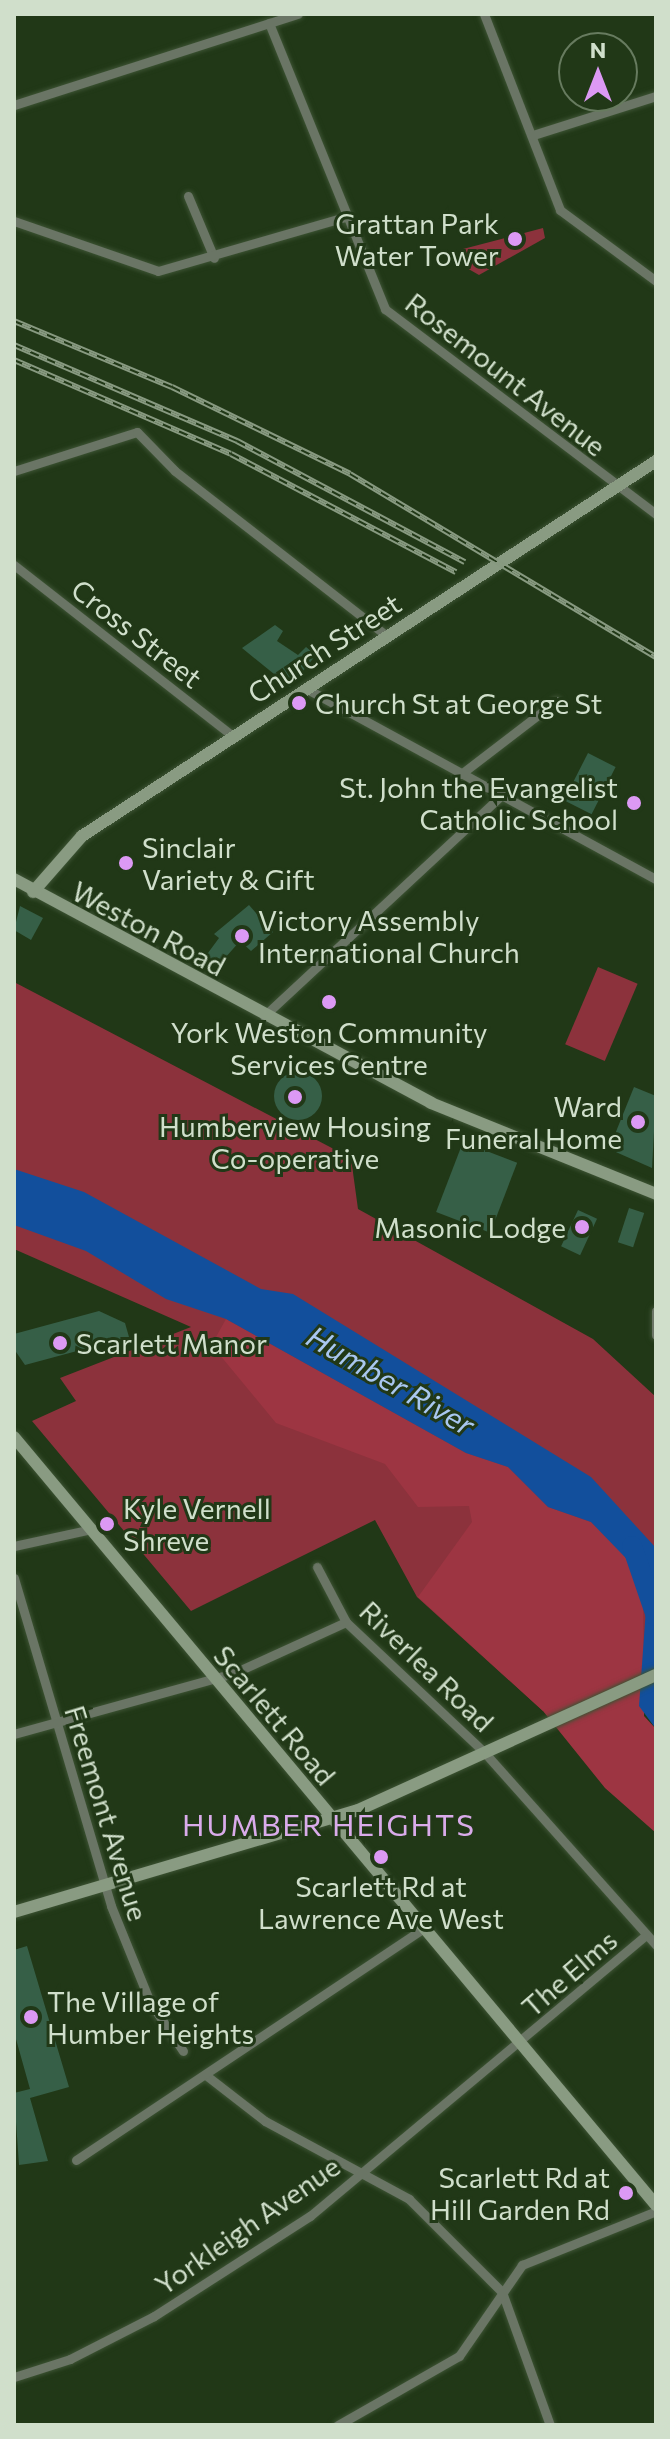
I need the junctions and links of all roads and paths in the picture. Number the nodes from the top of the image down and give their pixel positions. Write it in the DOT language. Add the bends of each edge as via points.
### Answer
graph roads {
  1 [pos="298,14"];
  2 [pos="484,14"];
  3 [pos="269,23"];
  4 [pos="656,96"];
  5 [pos="14,105"];
  6 [pos="533,135"];
  7 [pos="188,196"];
  8 [pos="345,217"];
  9 [pos="14,221"];
  10 [pos="214,258"];
  11 [pos="656,270"];
  12 [pos="645,273"];
  13 [pos="656,281"];
  14 [pos="656,461"];
  15 [pos="14,471"];
  16 [pos="616,486"];
  17 [pos="656,514"];
  18 [pos="14,565"];
  19 [pos="387,636"];
  20 [pos="307,689"];
  21 [pos="556,701"];
  22 [pos="233,736"];
  23 [pos="461,774"];
  24 [pos="500,797"];
  25 [pos="14,879"];
  26 [pos="656,879"];
  27 [pos="33,892"];
  28 [pos="264,1016"];
  29 [pos="656,1194"];
  30 [pos="656,1311"];
  31 [pos="656,1335"];
  32 [pos="14,1437"];
  33 [pos="91,1529"];
  34 [pos="14,1546"];
  35 [pos="317,1567"];
  36 [pos="14,1578"];
  37 [pos="346,1622"];
  38 [pos="656,1675"];
  39 [pos="213,1677"];
  40 [pos="56,1722"];
  41 [pos="14,1734"];
  42 [pos="485,1753"];
  43 [pos="330,1819"];
  44 [pos="105,1886"];
  45 [pos="14,1912"];
  46 [pos="422,1929"];
  47 [pos="646,1935"];
  48 [pos="656,1945"];
  49 [pos="522,2044"];
  50 [pos="183,2051"];
  51 [pos="207,2076"];
  52 [pos="76,2160"];
  53 [pos="365,2170"];
  54 [pos="656,2208"];
  55 [pos="502,2292"];
  56 [pos="14,2377"];
  57 [pos="338,2425"];
  58 [pos="550,2425"];
  1 -- 3 [label="street"];
  2 -- 6 [label="street"];
  3 -- 5 [label="street"];
  3 -- 8 [label="street, Rosemount Avenue"];
  4 -- 6 [label="street"];
  6 -- 12 [label="street" via="568,222"];
  7 -- 10 [label="street"];
  8 -- 10 [label="street"];
  8 -- 16 [label="street, Rosemount Avenue" via="373,289 395,321"];
  9 -- 10 [label="street" via="135,267 183,269"];
  11 -- 12 [label="street"];
  12 -- 13 [label="street"];
  14 -- 16 [label="main road, Church Street"];
  15 -- 19 [label="street" via="137,432 175,471"];
  16 -- 17 [label="street, Rosemount Avenue"];
  16 -- 19 [label="main road, Church Street"];
  18 -- 22 [label="street, Cross Street"];
  19 -- 20 [label="main road, Church Street"];
  20 -- 22 [label="main road, Church Street"];
  20 -- 23 [label="street"];
  21 -- 23 [label="street"];
  22 -- 27 [label="main road, Church Street" via="82,836"];
  23 -- 24 [label="street"];
  24 -- 26 [label="street"];
  24 -- 28 [label="street"];
  25 -- 27 [label="main road, Weston Road"];
  27 -- 28 [label="main road, Weston Road"];
  28 -- 29 [label="main road, Weston Road" via="483,1128"];
  30 -- 31 [label="street"];
  32 -- 33 [label="main road, Scarlett Road"];
  33 -- 34 [label="street"];
  33 -- 39 [label="main road, Scarlett Road"];
  35 -- 37 [label="street, Riverlea Road"];
  36 -- 40 [label="street, Freemont Avenue"];
  37 -- 39 [label="street"];
  37 -- 42 [label="street, Riverlea Road"];
  38 -- 42 [label="main road"];
  39 -- 40 [label="street"];
  39 -- 43 [label="main road, Scarlett Road"];
  40 -- 41 [label="street"];
  40 -- 44 [label="street, Freemont Avenue"];
  42 -- 43 [label="main road"];
  42 -- 47 [label="street, Riverlea Road"];
  43 -- 44 [label="main road"];
  43 -- 46 [label="main road, Scarlett Road"];
  44 -- 45 [label="main road"];
  44 -- 50 [label="street, Freemont Avenue" via="144,1991"];
  46 -- 49 [label="main road, Scarlett Road"];
  46 -- 51 [label="street"];
  47 -- 48 [label="street, Riverlea Road"];
  47 -- 49 [label="street, The Elms"];
  49 -- 53 [label="street, Yorkleigh Avenue"];
  49 -- 54 [label="main road, Scarlett Road"];
  51 -- 52 [label="street"];
  51 -- 53 [label="street" via="265,2121"];
  53 -- 55 [label="street" via="409,2199"];
  53 -- 56 [label="street, Yorkleigh Avenue" via="310,2216 154,2316 70,2359"];
  54 -- 55 [label="street" via="522,2265"];
  55 -- 57 [label="street" via="444,2369"];
  55 -- 58 [label="street"];
}
